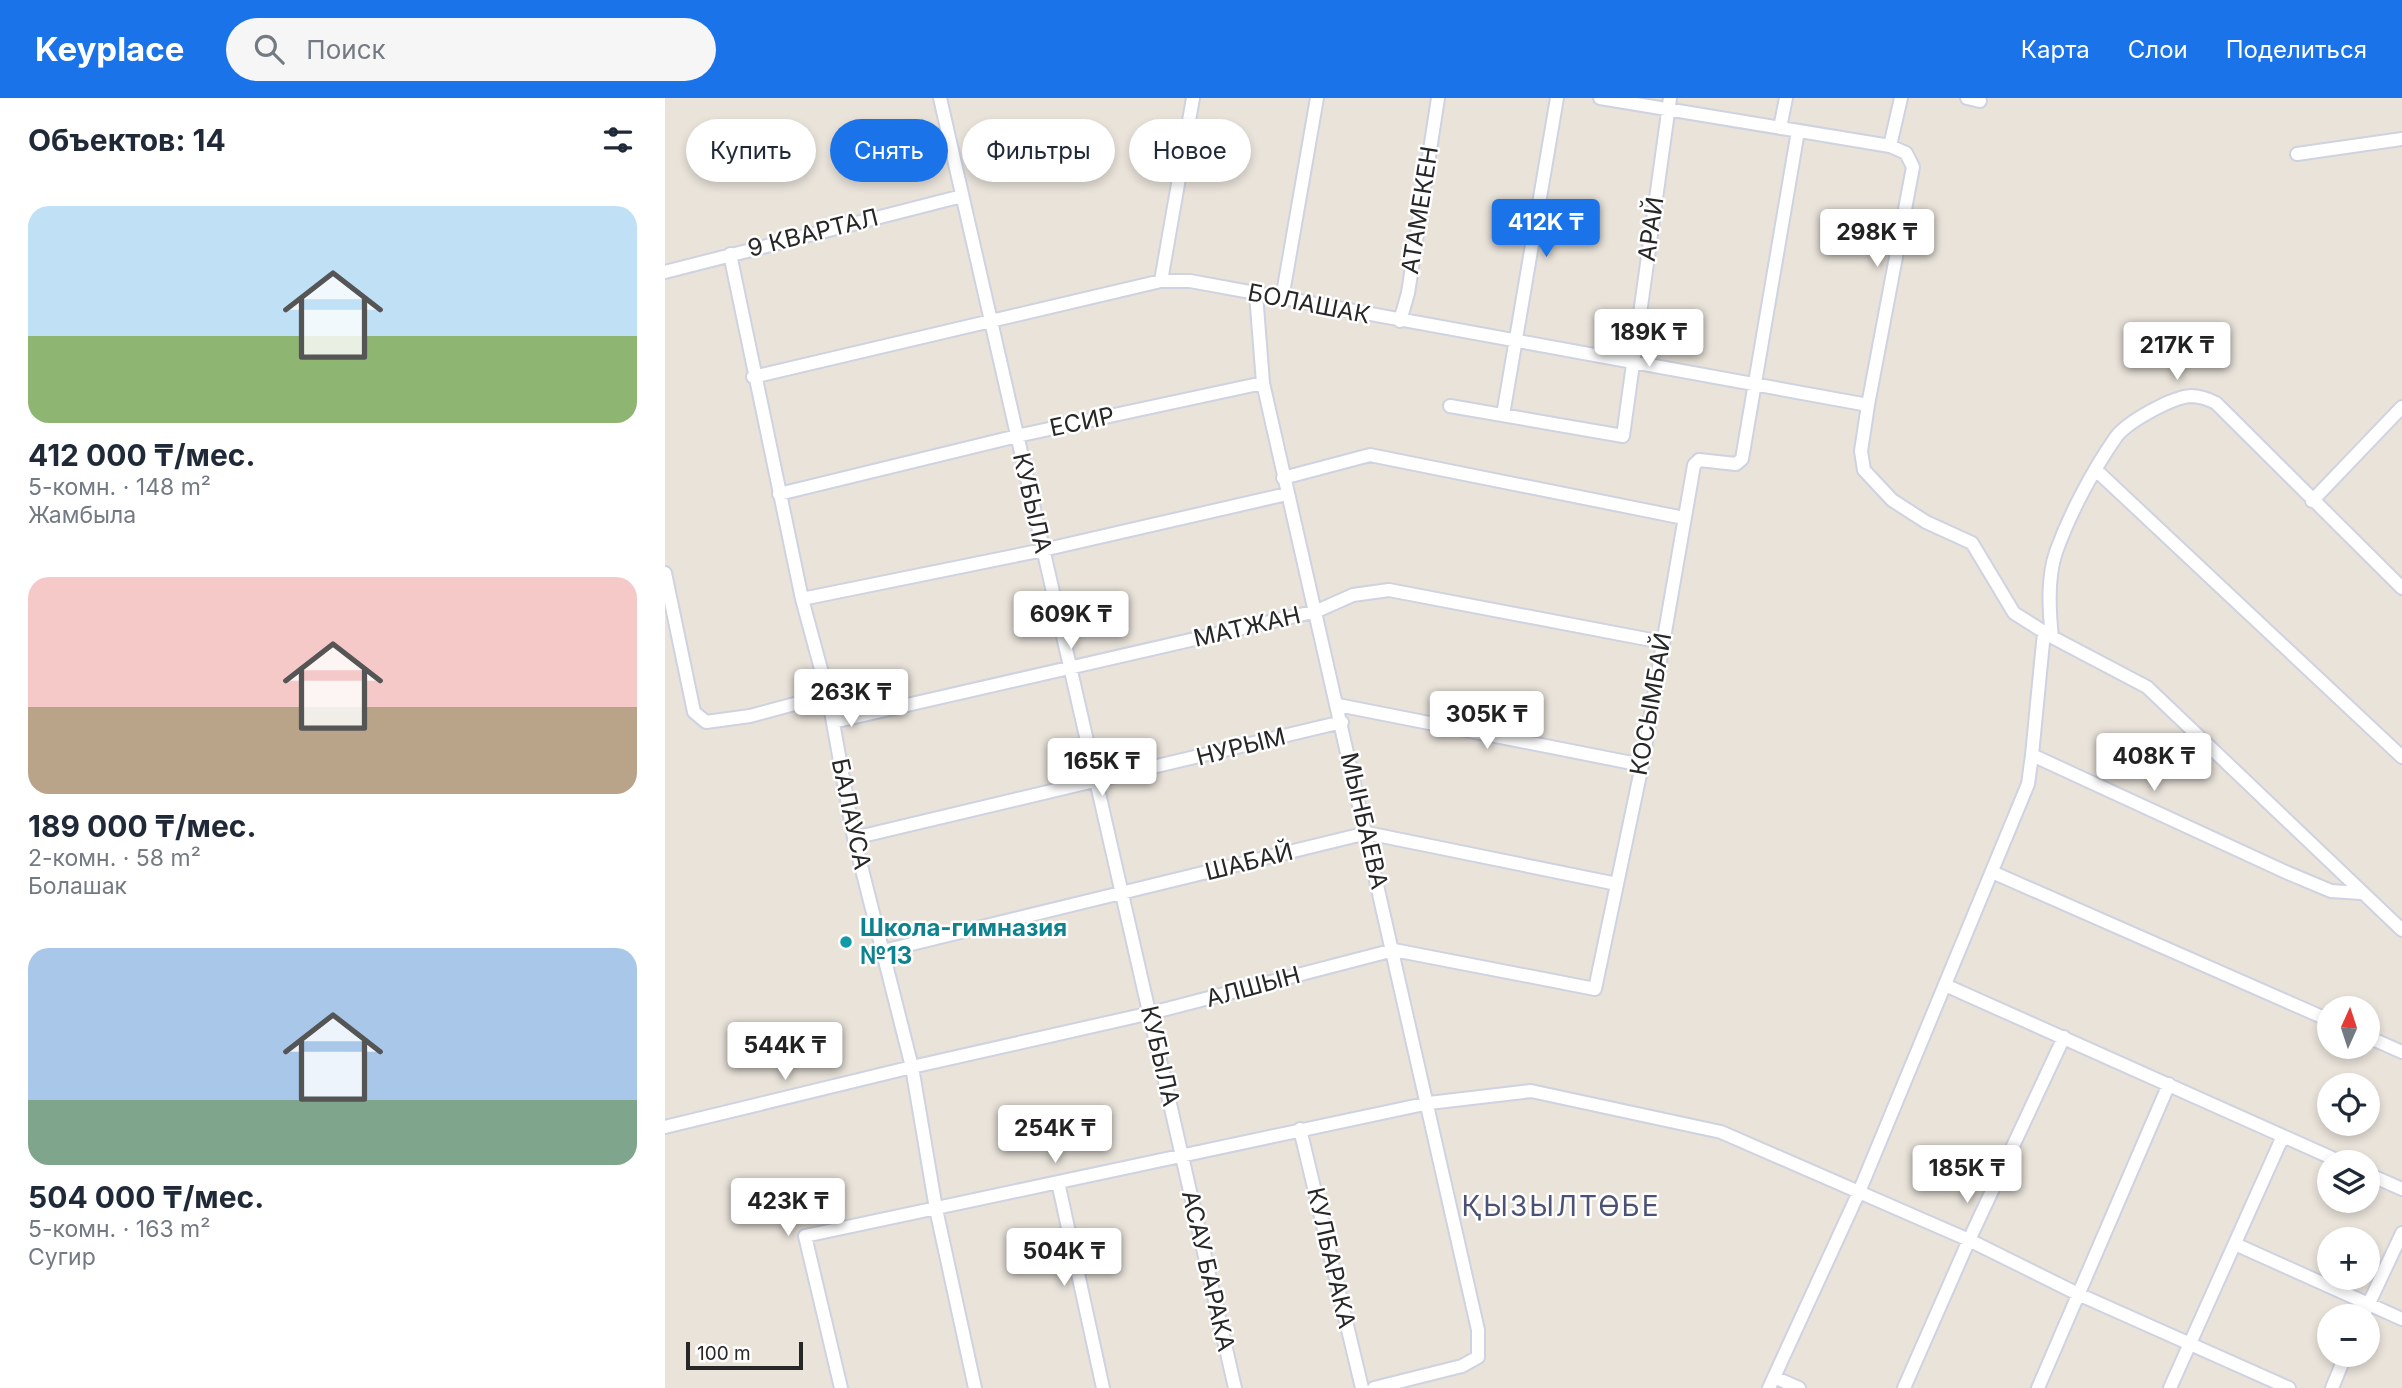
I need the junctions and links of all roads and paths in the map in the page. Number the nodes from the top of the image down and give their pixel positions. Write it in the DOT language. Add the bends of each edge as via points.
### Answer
graph roads {
  1 [pos="940,98"];
  2 [pos="1193,98"];
  3 [pos="1317,98"];
  4 [pos="1437,98"];
  5 [pos="1557,98"];
  6 [pos="1600,98"];
  7 [pos="1786,98"];
  8 [pos="1901,98"];
  9 [pos="1669,104"];
  10 [pos="1780,128"];
  11 [pos="1798,131"];
  12 [pos="2402,139"];
  13 [pos="1890,146"];
  14 [pos="2297,154"];
  15 [pos="962,196"];
  16 [pos="730,254"];
  17 [pos="665,272"];
  18 [pos="1161,281"];
  19 [pos="1256,294"];
  20 [pos="1282,299"];
  21 [pos="991,318"];
  22 [pos="1400,321"];
  23 [pos="1515,342"];
  24 [pos="1633,363"];
  25 [pos="753,377"];
  26 [pos="1263,383"];
  27 [pos="1755,384"];
  28 [pos="1868,405"];
  29 [pos="1450,406"];
  30 [pos="2402,407"];
  31 [pos="1503,415"];
  32 [pos="1017,436"];
  33 [pos="2097,471"];
  34 [pos="1283,478"];
  35 [pos="779,494"];
  36 [pos="1287,494"];
  37 [pos="2312,501"];
  38 [pos="1684,518"];
  39 [pos="1043,550"];
  40 [pos="665,573"];
  41 [pos="2400,582"];
  42 [pos="802,599"];
  43 [pos="1317,611"];
  44 [pos="2048,634"];
  45 [pos="1662,642"];
  46 [pos="1070,668"];
  47 [pos="828,695"];
  48 [pos="1338,705"];
  49 [pos="833,722"];
  50 [pos="1342,722"];
  51 [pos="2032,755"];
  52 [pos="2402,757"];
  53 [pos="1642,765"];
  54 [pos="1097,782"];
  55 [pos="1367,833"];
  56 [pos="855,838"];
  57 [pos="1992,872"];
  58 [pos="1617,884"];
  59 [pos="1122,893"];
  60 [pos="2361,893"];
  61 [pos="2402,930"];
  62 [pos="1394,950"];
  63 [pos="883,951"];
  64 [pos="1945,985"];
  65 [pos="1595,989"];
  66 [pos="1151,1013"];
  67 [pos="2317,1015"];
  68 [pos="2064,1037"];
  69 [pos="2380,1042"];
  70 [pos="2402,1052"];
  71 [pos="912,1067"];
  72 [pos="2169,1084"];
  73 [pos="1429,1103"];
  74 [pos="665,1127"];
  75 [pos="1300,1129"];
  76 [pos="2283,1136"];
  77 [pos="2317,1151"];
  78 [pos="1182,1154"];
  79 [pos="2380,1179"];
  80 [pos="1058,1182"];
  81 [pos="2402,1189"];
  82 [pos="1859,1192"];
  83 [pos="936,1209"];
  84 [pos="2402,1233"];
  85 [pos="1969,1240"];
  86 [pos="2235,1244"];
  87 [pos="2078,1294"];
  88 [pos="2368,1303"];
  89 [pos="2402,1319"];
  90 [pos="2190,1344"];
  91 [pos="2341,1367"];
  92 [pos="1771,1382"];
  93 [pos="841,1388"];
  94 [pos="975,1388"];
  95 [pos="1103,1388"];
  96 [pos="1235,1388"];
  97 [pos="1361,1388"];
  98 [pos="1374,1388"];
  99 [pos="1799,1388"];
  100 [pos="1904,1388"];
  101 [pos="2038,1388"];
  102 [pos="2170,1388"];
  103 [pos="2289,1388"];
  104 [pos="2332,1388"];
  1 -- 15 [label="street, КУБЫЛА"];
  2 -- 18 [label="street"];
  3 -- 20 [label="street"];
  4 -- 22 [label="street, АТАМЕКЕН"];
  5 -- 23 [label="street"];
  6 -- 9 [label="street"];
  7 -- 10 [label="street"];
  8 -- 13 [label="street"];
  9 -- 10 [label="street"];
  9 -- 24 [label="street, АРАЙ"];
  10 -- 11 [label="street"];
  11 -- 13 [label="street"];
  11 -- 27 [label="street"];
  12 -- 14 [label="street"];
  13 -- 28 [label="street" via="1906,153 1913,167"];
  15 -- 16 [label="street, 9 КВАРТАЛ"];
  15 -- 21 [label="street, КУБЫЛА"];
  16 -- 17 [label="street, 9 КВАРТАЛ"];
  16 -- 25 [label="street, БАЛАУСА"];
  18 -- 19 [label="street, БОЛАШАК" via="1190,281"];
  18 -- 21 [label="street, БОЛАШАК"];
  19 -- 20 [label="street, БОЛАШАК"];
  19 -- 26 [label="street, МЫНБАЕВА"];
  20 -- 22 [label="street, БОЛАШАК"];
  21 -- 25 [label="street, БОЛАШАК"];
  21 -- 32 [label="street, КУБЫЛА"];
  22 -- 23 [label="street, БОЛАШАК"];
  23 -- 24 [label="street, БОЛАШАК"];
  23 -- 31 [label="street"];
  24 -- 27 [label="street, БОЛАШАК"];
  24 -- 31 [label="street, АРАЙ" via="1623,436"];
  25 -- 35 [label="street, БАЛАУСА"];
  26 -- 32 [label="street, ЕСИР"];
  26 -- 34 [label="street, МЫНБАЕВА"];
  27 -- 28 [label="street, БОЛАШАК"];
  27 -- 38 [label="street, КОСЫМБАЙ" via="1740,463 1696,462"];
  28 -- 44 [label="street" via="1861,451 1867,474 1892,500 1972,544 2008,607"];
  29 -- 31 [label="street, АРАЙ"];
  30 -- 37 [label="street"];
  32 -- 35 [label="street, ЕСИР"];
  32 -- 39 [label="street, КУБЫЛА"];
  33 -- 37 [label="street" via="2126,426 2178,399 2205,397"];
  33 -- 44 [label="street" via="2056,552"];
  33 -- 52 [label="street"];
  34 -- 36 [label="street, МЫНБАЕВА"];
  34 -- 38 [label="street" via="1370,455"];
  35 -- 42 [label="street, БАЛАУСА"];
  36 -- 39 [label="street"];
  36 -- 43 [label="street, МЫНБАЕВА"];
  37 -- 41 [label="street"];
  38 -- 45 [label="street, КОСЫМБАЙ"];
  39 -- 42 [label="street"];
  39 -- 46 [label="street, КУБЫЛА"];
  40 -- 47 [label="street" via="694,712 706,722 750,716"];
  42 -- 47 [label="street, БАЛАУСА"];
  43 -- 45 [label="street, МАТЖАН" via="1353,595 1389,590"];
  43 -- 46 [label="street, МАТЖАН"];
  43 -- 48 [label="street, МЫНБАЕВА"];
  44 -- 51 [label="street"];
  44 -- 60 [label="street" via="2147,687"];
  45 -- 53 [label="street, КОСЫМБАЙ"];
  46 -- 49 [label="street, МАТЖАН"];
  46 -- 54 [label="street, КУБЫЛА"];
  47 -- 49 [label="street, БАЛАУСА"];
  48 -- 50 [label="street, МЫНБАЕВА"];
  48 -- 53 [label="street"];
  49 -- 56 [label="street, БАЛАУСА"];
  50 -- 54 [label="street, НУРЫМ"];
  50 -- 55 [label="street, МЫНБАЕВА"];
  51 -- 57 [label="street" via="2028,784"];
  51 -- 60 [label="street" via="2331,891"];
  53 -- 58 [label="street, КОСЫМБАЙ"];
  54 -- 56 [label="street, НУРЫМ"];
  54 -- 59 [label="street, КУБЫЛА"];
  55 -- 58 [label="street, ШАБАЙ"];
  55 -- 59 [label="street, ШАБАЙ"];
  55 -- 62 [label="street, МЫНБАЕВА"];
  56 -- 63 [label="street, БАЛАУСА"];
  57 -- 64 [label="street"];
  57 -- 67 [label="street"];
  58 -- 65 [label="street, КОСЫМБАЙ"];
  59 -- 63 [label="street, ШАБАЙ"];
  59 -- 66 [label="street, КУБЫЛА"];
  60 -- 61 [label="street"];
  62 -- 65 [label="street, АЛШЫН"];
  62 -- 66 [label="street, АЛШЫН"];
  62 -- 73 [label="street, МЫНБАЕВА"];
  63 -- 71 [label="street, БАЛАУСА"];
  64 -- 68 [label="street"];
  64 -- 82 [label="street"];
  66 -- 71 [label="street, АЛШЫН"];
  66 -- 78 [label="street, КУБЫЛА"];
  68 -- 72 [label="street"];
  68 -- 85 [label="street"];
  69 -- 70 [label="street"];
  71 -- 74 [label="street, АЛШЫН"];
  71 -- 83 [label="street, БАЛАУСА"];
  72 -- 76 [label="street"];
  72 -- 87 [label="street"];
  73 -- 75 [label="street"];
  73 -- 82 [label="street" via="1531,1091 1590,1103 1721,1132"];
  73 -- 98 [label="street, МЫНБАЕВА" via="1480,1348 1478,1357 1462,1366"];
  75 -- 78 [label="street"];
  75 -- 97 [label="street, КУЛБАРАКА"];
  76 -- 77 [label="street"];
  76 -- 86 [label="street"];
  78 -- 80 [label="street"];
  78 -- 96 [label="street, АСАУ БАРАКА"];
  79 -- 81 [label="street"];
  80 -- 83 [label="street"];
  80 -- 95 [label="street"];
  82 -- 85 [label="street"];
  82 -- 92 [label="street"];
  83 -- 93 [label="street" via="805,1236"];
  83 -- 94 [label="street, БАЛАУСА"];
  84 -- 88 [label="street"];
  85 -- 87 [label="street"];
  85 -- 100 [label="street"];
  86 -- 88 [label="street"];
  86 -- 90 [label="street"];
  87 -- 90 [label="street"];
  87 -- 101 [label="street"];
  88 -- 89 [label="street"];
  90 -- 102 [label="street"];
  90 -- 103 [label="street"];
  91 -- 104 [label="street"];
  92 -- 99 [label="street"];
}
